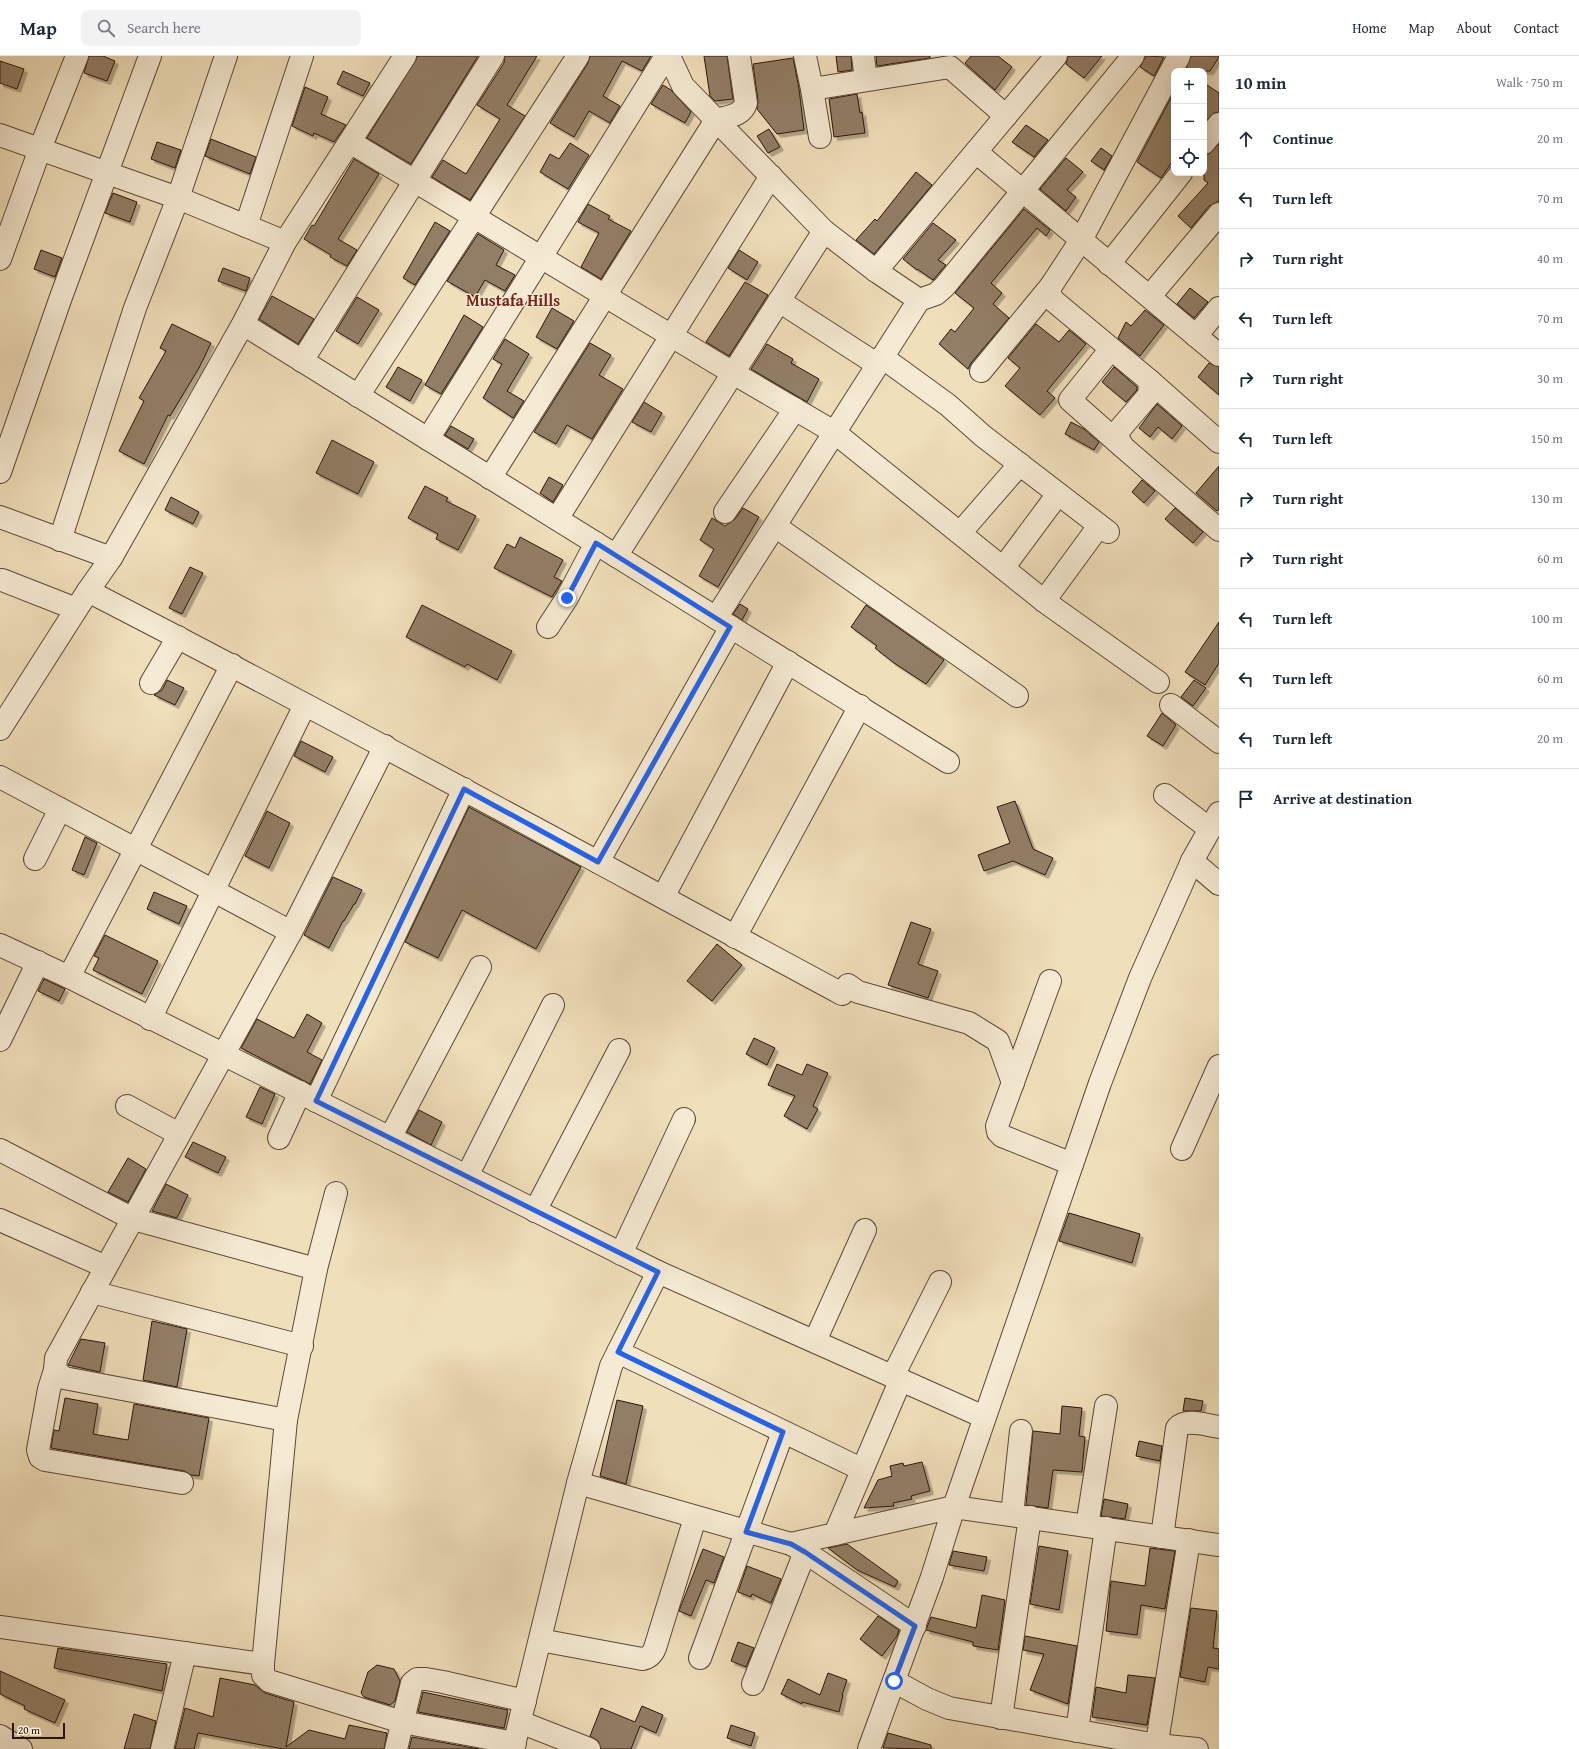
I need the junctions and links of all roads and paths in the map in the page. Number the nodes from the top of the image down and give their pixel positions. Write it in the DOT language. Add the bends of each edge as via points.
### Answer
graph roads {
  1 [pos="78,56"];
  2 [pos="150,56"];
  3 [pos="226,56"];
  4 [pos="302,56"];
  5 [pos="493,56"];
  6 [pos="578,56"];
  7 [pos="666,56"];
  8 [pos="669,56"];
  9 [pos="739,56"];
  10 [pos="805,56"];
  11 [pos="863,56"];
  12 [pos="1056,56"];
  13 [pos="1133,56"];
  14 [pos="1179,56"];
  15 [pos="397,59"];
  16 [pos="930,63"];
  17 [pos="866,80"];
  18 [pos="812,89"];
  19 [pos="1006,116"];
  20 [pos="716,120"];
  21 [pos="1219,124"];
  22 [pos="0,135"];
  23 [pos="820,137"];
  24 [pos="1206,140"];
  25 [pos="350,142"];
  26 [pos="40,149"];
  27 [pos="976,152"];
  28 [pos="107,173"];
  29 [pos="771,176"];
  30 [pos="1179,176"];
  31 [pos="416,182"];
  32 [pos="1022,191"];
  33 [pos="178,198"];
  34 [pos="1219,214"];
  35 [pos="475,217"];
  36 [pos="246,226"];
  37 [pos="824,231"];
  38 [pos="1081,240"];
  39 [pos="285,242"];
  40 [pos="541,257"];
  41 [pos="0,259"];
  42 [pos="1109,264"];
  43 [pos="876,271"];
  44 [pos="1051,286"];
  45 [pos="605,296"];
  46 [pos="1150,296"];
  47 [pos="919,300"];
  48 [pos="779,301"];
  49 [pos="1219,308"];
  50 [pos="243,324"];
  51 [pos="671,336"];
  52 [pos="1196,336"];
  53 [pos="1111,349"];
  54 [pos="1219,355"];
  55 [pos="302,361"];
  56 [pos="880,361"];
  57 [pos="981,371"];
  58 [pos="733,373"];
  59 [pos="1150,381"];
  60 [pos="358,396"];
  61 [pos="794,409"];
  62 [pos="834,432"];
  63 [pos="428,439"];
  64 [pos="1219,442"];
  65 [pos="1123,447"];
  66 [pos="1020,464"];
  67 [pos="0,472"];
  68 [pos="490,478"];
  69 [pos="1058,494"];
  70 [pos="725,512"];
  71 [pos="0,517"];
  72 [pos="557,519"];
  73 [pos="775,526"];
  74 [pos="1219,530"];
  75 [pos="960,533"];
  76 [pos="60,540"];
  77 [pos="596,543"];
  78 [pos="616,556"];
  79 [pos="110,558"];
  80 [pos="1003,568"];
  81 [pos="2,580"];
  82 [pos="82,600"];
  83 [pos="1044,601"];
  84 [pos="723,623"];
  85 [pos="548,627"];
  86 [pos="178,637"];
  87 [pos="788,662"];
  88 [pos="232,665"];
  89 [pos="1158,682"];
  90 [pos="151,683"];
  91 [pos="1017,696"];
  92 [pos="305,705"];
  93 [pos="1171,705"];
  94 [pos="860,706"];
  95 [pos="0,729"];
  96 [pos="1219,742"];
  97 [pos="385,746"];
  98 [pos="948,762"];
  99 [pos="0,777"];
  100 [pos="464,789"];
  101 [pos="1165,795"];
  102 [pos="60,809"];
  103 [pos="1215,821"];
  104 [pos="135,848"];
  105 [pos="35,859"];
  106 [pos="1192,861"];
  107 [pos="598,862"];
  108 [pos="1219,884"];
  109 [pos="215,890"];
  110 [pos="663,897"];
  111 [pos="291,932"];
  112 [pos="735,937"];
  113 [pos="0,944"];
  114 [pos="38,962"];
  115 [pos="480,967"];
  116 [pos="69,978"];
  117 [pos="1050,981"];
  118 [pos="553,1005"];
  119 [pos="150,1019"];
  120 [pos="1,1037"];
  121 [pos="619,1050"];
  122 [pos="224,1054"];
  123 [pos="1219,1066"];
  124 [pos="1013,1083"];
  125 [pos="308,1097"];
  126 [pos="127,1106"];
  127 [pos="684,1119"];
  128 [pos="179,1134"];
  129 [pos="279,1138"];
  130 [pos="390,1138"];
  131 [pos="1182,1149"];
  132 [pos="0,1150"];
  133 [pos="1072,1164"];
  134 [pos="467,1176"];
  135 [pos="336,1193"];
  136 [pos="535,1211"];
  137 [pos="133,1219"];
  138 [pos="0,1220"];
  139 [pos="866,1230"];
  140 [pos="621,1254"];
  141 [pos="106,1267"];
  142 [pos="316,1270"];
  143 [pos="658,1272"];
  144 [pos="940,1282"];
  145 [pos="92,1292"];
  146 [pos="815,1342"];
  147 [pos="302,1346"];
  148 [pos="618,1352"];
  149 [pos="55,1370"];
  150 [pos="897,1378"];
  151 [pos="1106,1406"];
  152 [pos="984,1417"];
  153 [pos="286,1420"];
  154 [pos="1219,1427"];
  155 [pos="1020,1431"];
  156 [pos="783,1432"];
  157 [pos="861,1469"];
  158 [pos="182,1483"];
  159 [pos="578,1483"];
  160 [pos="954,1506"];
  161 [pos="1021,1516"];
  162 [pos="695,1518"];
  163 [pos="1096,1527"];
  164 [pos="746,1532"];
  165 [pos="835,1534"];
  166 [pos="1162,1537"];
  167 [pos="1189,1540"];
  168 [pos="1219,1545"];
  169 [pos="798,1548"];
  170 [pos="915,1626"];
  171 [pos="0,1627"];
  172 [pos="264,1645"];
  173 [pos="539,1648"];
  174 [pos="185,1653"];
  175 [pos="700,1658"];
  176 [pos="894,1681"];
  177 [pos="753,1684"];
  178 [pos="523,1711"];
  179 [pos="1000,1718"];
  180 [pos="402,1722"];
  181 [pos="1077,1731"];
  182 [pos="0,1736"];
  183 [pos="872,1741"];
  184 [pos="514,1746"];
  185 [pos="1157,1747"];
  186 [pos="21,1749"];
  187 [pos="162,1749"];
  188 [pos="396,1749"];
  189 [pos="589,1749"];
  190 [pos="1197,1749"];
  1 -- 26 [label="street"];
  2 -- 28 [label="street"];
  3 -- 33 [label="street"];
  4 -- 36 [label="street"];
  5 -- 31 [label="street"];
  6 -- 35 [label="street"];
  7 -- 40 [label="street"];
  8 -- 20 [label="street" via="683,86"];
  9 -- 20 [label="street" via="746,103 744,110"];
  10 -- 18 [label="street"];
  11 -- 17 [label="street"];
  12 -- 19 [label="street"];
  13 -- 32 [label="street"];
  14 -- 38 [label="street"];
  15 -- 25 [label="street"];
  16 -- 17 [label="street"];
  16 -- 19 [label="street" via="950,67"];
  17 -- 18 [label="street"];
  18 -- 23 [label="street"];
  19 -- 27 [label="street"];
  20 -- 29 [label="street"];
  20 -- 45 [label="street"];
  21 -- 24 [label="street"];
  22 -- 26 [label="street"];
  25 -- 31 [label="street"];
  25 -- 39 [label="street"];
  26 -- 28 [label="street"];
  26 -- 41 [label="street"];
  27 -- 32 [label="street"];
  27 -- 43 [label="street"];
  28 -- 33 [label="street"];
  28 -- 67 [label="street"];
  29 -- 37 [label="street"];
  29 -- 51 [label="street"];
  30 -- 42 [label="street"];
  31 -- 35 [label="street"];
  31 -- 55 [label="street"];
  32 -- 38 [label="street"];
  32 -- 47 [label="street" via="944,286 936,294"];
  33 -- 36 [label="street"];
  33 -- 76 [label="street" via="135,308"];
  34 -- 46 [label="street"];
  35 -- 40 [label="street"];
  35 -- 60 [label="street"];
  36 -- 39 [label="street"];
  37 -- 43 [label="street"];
  37 -- 48 [label="street"];
  38 -- 42 [label="street"];
  38 -- 44 [label="street"];
  39 -- 50 [label="street"];
  40 -- 45 [label="street"];
  40 -- 63 [label="street"];
  42 -- 46 [label="street"];
  43 -- 47 [label="street"];
  44 -- 53 [label="street" via="1049,295 1054,302"];
  44 -- 57 [label="street"];
  45 -- 51 [label="street"];
  45 -- 68 [label="street"];
  46 -- 52 [label="street"];
  47 -- 56 [label="street"];
  48 -- 56 [label="street"];
  48 -- 58 [label="street"];
  49 -- 52 [label="street"];
  50 -- 55 [label="street"];
  50 -- 79 [label="street"];
  51 -- 58 [label="street"];
  51 -- 72 [label="street"];
  52 -- 54 [label="street"];
  53 -- 59 [label="street"];
  53 -- 65 [label="street" via="1070,400"];
  55 -- 60 [label="street"];
  56 -- 62 [label="street"];
  56 -- 66 [label="street" via="948,405"];
  58 -- 61 [label="street"];
  58 -- 78 [label="street"];
  59 -- 64 [label="street"];
  59 -- 65 [label="street" via="1149,395 1119,430 1118,438"];
  60 -- 63 [label="street"];
  61 -- 62 [label="street"];
  61 -- 70 [label="street"];
  62 -- 73 [label="street"];
  62 -- 75 [label="street"];
  63 -- 68 [label="street"];
  65 -- 74 [label="street"];
  66 -- 69 [label="street"];
  66 -- 75 [label="street"];
  68 -- 72 [label="street"];
  69 -- 80 [label="street"];
  69 -- 83 [label="street" via="1103,529"];
  71 -- 76 [label="street"];
  72 -- 77 [label="street"];
  73 -- 84 [label="street"];
  73 -- 91 [label="street"];
  75 -- 80 [label="street"];
  76 -- 79 [label="street"];
  77 -- 78 [label="street"];
  77 -- 85 [label="street" via="567,598"];
  78 -- 84 [label="street"];
  79 -- 82 [label="street"];
  80 -- 83 [label="street"];
  81 -- 82 [label="street"];
  82 -- 86 [label="street"];
  82 -- 95 [label="street"];
  83 -- 89 [label="street"];
  84 -- 87 [label="street"];
  84 -- 107 [label="street"];
  86 -- 88 [label="street"];
  86 -- 90 [label="street"];
  87 -- 94 [label="street"];
  87 -- 110 [label="street"];
  88 -- 92 [label="street"];
  88 -- 104 [label="street"];
  92 -- 97 [label="street"];
  92 -- 109 [label="street"];
  93 -- 96 [label="street"];
  94 -- 98 [label="street"];
  94 -- 112 [label="street"];
  97 -- 100 [label="street"];
  97 -- 111 [label="street"];
  99 -- 102 [label="street"];
  100 -- 107 [label="street"];
  100 -- 125 [label="street"];
  101 -- 103 [label="street"];
  102 -- 104 [label="street"];
  102 -- 105 [label="street"];
  103 -- 106 [label="street"];
  104 -- 109 [label="street"];
  104 -- 116 [label="street"];
  106 -- 108 [label="street"];
  106 -- 133 [label="street" via="1140,978"];
  107 -- 110 [label="street"];
  109 -- 111 [label="street"];
  109 -- 119 [label="street"];
  110 -- 112 [label="street"];
  111 -- 122 [label="street"];
  112 -- 124 [label="street" via="845,990 969,1023 998,1041"];
  113 -- 114 [label="street"];
  114 -- 116 [label="street"];
  114 -- 120 [label="street"];
  115 -- 130 [label="street"];
  116 -- 119 [label="street"];
  117 -- 124 [label="street"];
  118 -- 134 [label="street"];
  119 -- 122 [label="street"];
  121 -- 136 [label="street"];
  122 -- 125 [label="street"];
  122 -- 128 [label="street"];
  123 -- 131 [label="street"];
  124 -- 133 [label="street" via="997,1126 998,1132 1002,1136"];
  125 -- 129 [label="street"];
  125 -- 130 [label="street"];
  126 -- 128 [label="street"];
  127 -- 140 [label="street"];
  128 -- 137 [label="street"];
  130 -- 134 [label="street"];
  132 -- 137 [label="street"];
  133 -- 152 [label="street"];
  134 -- 136 [label="street"];
  135 -- 142 [label="street"];
  136 -- 140 [label="street"];
  137 -- 141 [label="street"];
  137 -- 142 [label="street"];
  138 -- 141 [label="street"];
  139 -- 146 [label="street"];
  140 -- 143 [label="street"];
  141 -- 145 [label="street"];
  142 -- 147 [label="street"];
  143 -- 146 [label="street"];
  143 -- 148 [label="street"];
  144 -- 150 [label="street"];
  145 -- 147 [label="street"];
  145 -- 149 [label="street" via="56,1358"];
  146 -- 150 [label="street"];
  147 -- 153 [label="street"];
  148 -- 156 [label="street"];
  148 -- 159 [label="street" via="611,1366"];
  149 -- 153 [label="street" via="64,1378"];
  149 -- 158 [label="street" via="38,1450 40,1457 45,1460"];
  150 -- 152 [label="street"];
  150 -- 157 [label="street"];
  151 -- 163 [label="street"];
  152 -- 160 [label="street"];
  153 -- 172 [label="street"];
  154 -- 166 [label="street" via="1188,1422 1180,1424 1177,1428"];
  155 -- 161 [label="street"];
  156 -- 157 [label="street"];
  156 -- 164 [label="street"];
  157 -- 165 [label="street"];
  159 -- 162 [label="street"];
  159 -- 173 [label="street"];
  160 -- 161 [label="street"];
  160 -- 165 [label="street"];
  160 -- 170 [label="street"];
  161 -- 163 [label="street"];
  161 -- 179 [label="street"];
  162 -- 164 [label="street"];
  162 -- 173 [label="street" via="653,1654 642,1659"];
  163 -- 166 [label="street"];
  163 -- 181 [label="street"];
  164 -- 169 [label="street"];
  164 -- 175 [label="street"];
  165 -- 169 [label="street"];
  166 -- 167 [label="street"];
  167 -- 168 [label="street"];
  167 -- 185 [label="street"];
  169 -- 170 [label="street"];
  169 -- 177 [label="street"];
  170 -- 176 [label="street"];
  171 -- 174 [label="street"];
  172 -- 174 [label="street"];
  172 -- 180 [label="street" via="263,1675 269,1682"];
  173 -- 178 [label="street"];
  174 -- 187 [label="street"];
  176 -- 179 [label="street" via="938,1704"];
  176 -- 183 [label="street"];
  178 -- 180 [label="street" via="443,1682 417,1680 412,1683"];
  178 -- 184 [label="street"];
  178 -- 189 [label="street"];
  179 -- 181 [label="street"];
  180 -- 184 [label="street"];
  180 -- 188 [label="street"];
  181 -- 185 [label="street"];
  182 -- 186 [label="street"];
  185 -- 190 [label="street"];
}
